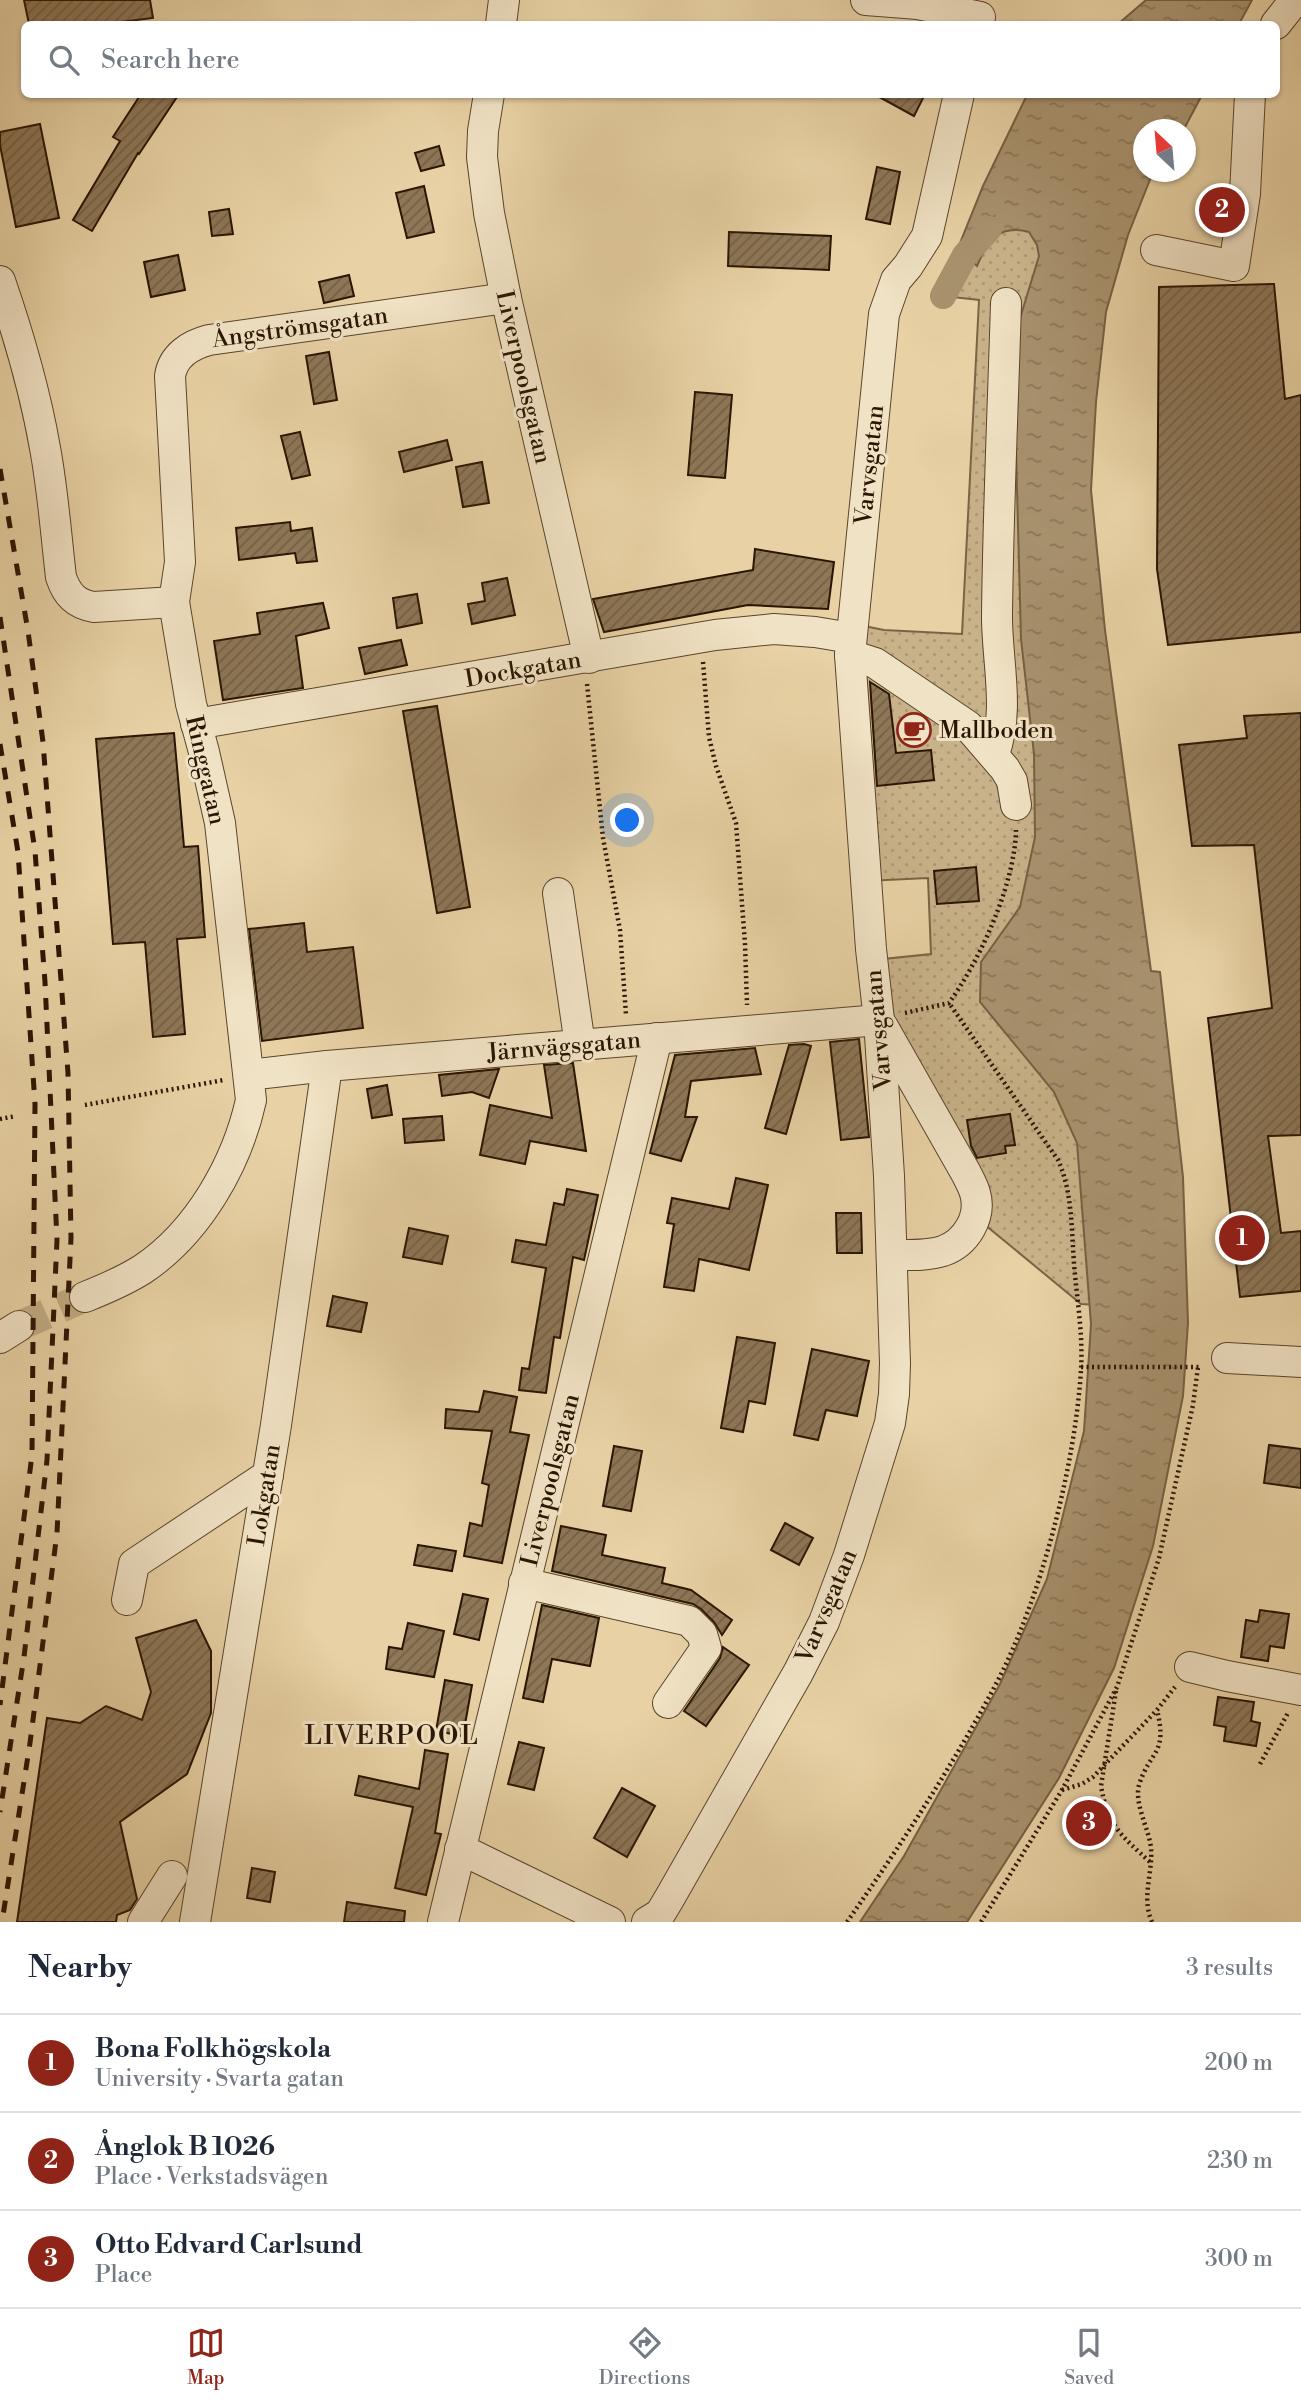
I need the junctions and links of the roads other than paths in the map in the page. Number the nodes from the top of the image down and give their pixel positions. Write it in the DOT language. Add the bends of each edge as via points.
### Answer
graph roads {
  1 [pos="504,0"];
  2 [pos="866,0"];
  3 [pos="1295,0"];
  4 [pos="982,14"];
  5 [pos="501,21"];
  6 [pos="1278,21"];
  7 [pos="488,98"];
  8 [pos="958,98"];
  9 [pos="1250,98"];
  10 [pos="1156,250"];
  11 [pos="0,281"];
  12 [pos="506,298"];
  13 [pos="1006,303"];
  14 [pos="174,602"];
  15 [pos="850,647"];
  16 [pos="589,658"];
  17 [pos="196,724"];
  18 [pos="994,754"];
  19 [pos="1016,805"];
  20 [pos="558,893"];
  21 [pos="879,1020"];
  22 [pos="642,1039"];
  23 [pos="580,1045"];
  24 [pos="327,1066"];
  25 [pos="249,1075"];
  26 [pos="892,1255"];
  27 [pos="85,1297"];
  28 [pos="1227,1358"];
  29 [pos="1301,1362"];
  30 [pos="268,1475"];
  31 [pos="524,1583"];
  32 [pos="127,1600"];
  33 [pos="1190,1667"];
  34 [pos="1299,1690"];
  35 [pos="668,1703"];
  36 [pos="460,1849"];
  37 [pos="172,1876"];
  38 [pos="143,1922"];
  39 [pos="195,1922"];
  40 [pos="443,1922"];
  41 [pos="610,1922"];
  42 [pos="647,1922"];
  1 -- 5 [label="street"];
  2 -- 4 [label="street"];
  3 -- 6 [label="street"];
  7 -- 12 [label="street, Liverpoolsgatan" via="483,131 484,181"];
  8 -- 15 [label="street, Varvsgatan" via="927,236 896,280 884,314"];
  9 -- 10 [label="street" via="1245,194 1234,266"];
  11 -- 14 [label="street" via="35,398 65,589 83,605 94,607"];
  12 -- 14 [label="street, Ångströmsgatan" via="209,340 186,349 171,366 170,376 180,562"];
  12 -- 16 [label="street, Liverpoolsgatan"];
  13 -- 18 [label="street" via="997,619 1002,707"];
  14 -- 17 [label="street, Ringgatan"];
  15 -- 16 [label="street, Dockgatan" via="815,632 774,629 700,637"];
  15 -- 18 [label="street, Dockgatan" via="968,726"];
  15 -- 21 [label="street, Varvsgatan"];
  16 -- 17 [label="street, Dockgatan"];
  17 -- 25 [label="street, Ringgatan" via="220,823"];
  18 -- 19 [label="street, Dockgatan" via="1012,781"];
  20 -- 23 [label="street"];
  21 -- 22 [label="street, Järnvägsgatan"];
  21 -- 26 [label="street, Varvsgatan"];
  21 -- 26 [label="street" via="976,1194 972,1227 960,1241 944,1251"];
  22 -- 23 [label="street, Järnvägsgatan"];
  22 -- 31 [label="street, Liverpoolsgatan"];
  23 -- 24 [label="street, Järnvägsgatan"];
  24 -- 25 [label="street, Järnvägsgatan"];
  24 -- 30 [label="street, Lokgatan"];
  25 -- 27 [label="street, Ringgatan" via="246,1125 202,1209 144,1268"];
  26 -- 42 [label="street, Varvsgatan" via="894,1394 890,1423 849,1555 824,1622 798,1673 660,1914"];
  28 -- 29 [label="street"];
  30 -- 32 [label="street" via="134,1564"];
  30 -- 39 [label="street, Lokgatan"];
  31 -- 35 [label="street" via="688,1621 702,1634 706,1648"];
  31 -- 36 [label="street, Liverpoolsgatan"];
  33 -- 34 [label="street"];
  36 -- 40 [label="street, Liverpoolsgatan"];
  36 -- 41 [label="street"];
  37 -- 38 [label="street"];
}
